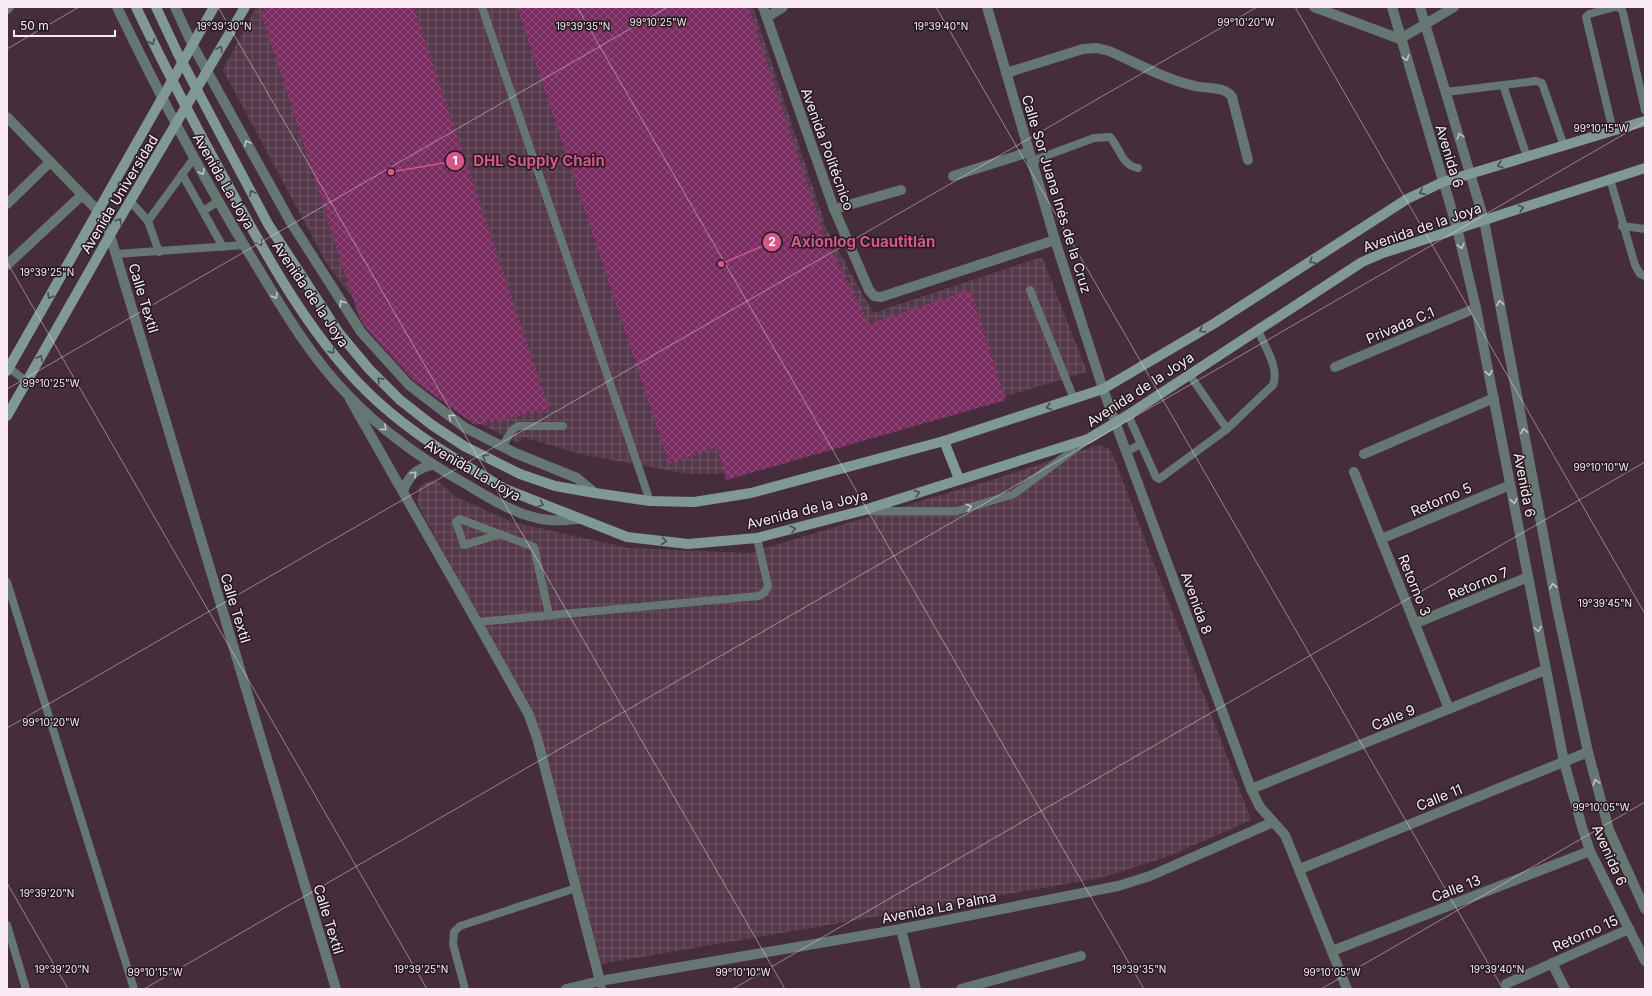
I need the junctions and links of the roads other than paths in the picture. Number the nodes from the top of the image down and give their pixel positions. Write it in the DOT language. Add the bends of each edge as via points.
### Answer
graph roads {
  1 [pos="117,7"];
  2 [pos="136,7"];
  3 [pos="156,7"];
  4 [pos="175,7"];
  5 [pos="214,7"];
  6 [pos="245,7"];
  7 [pos="482,7"];
  8 [pos="783,7"];
  9 [pos="987,7"];
  10 [pos="1314,7"];
  11 [pos="1392,7"];
  12 [pos="1420,7"];
  13 [pos="1454,7"];
  14 [pos="1616,7"];
  15 [pos="765,12"];
  16 [pos="1425,24"];
  17 [pos="1400,39"];
  18 [pos="192,44"];
  19 [pos="208,70"];
  20 [pos="1006,73"];
  21 [pos="1504,85"];
  22 [pos="1446,92"];
  23 [pos="162,100"];
  24 [pos="1645,110"];
  25 [pos="8,120"];
  26 [pos="1645,121"];
  27 [pos="176,126"];
  28 [pos="1613,131"];
  29 [pos="1564,146"];
  30 [pos="1031,156"];
  31 [pos="1527,156"];
  32 [pos="194,158"];
  33 [pos="1248,160"];
  34 [pos="50,162"];
  35 [pos="1138,168"];
  36 [pos="1645,168"];
  37 [pos="1471,173"];
  38 [pos="182,174"];
  39 [pos="952,176"];
  40 [pos="1610,179"];
  41 [pos="1442,182"];
  42 [pos="902,190"];
  43 [pos="82,195"];
  44 [pos="219,201"];
  45 [pos="131,202"];
  46 [pos="7,204"];
  47 [pos="834,209"];
  48 [pos="98,211"];
  49 [pos="203,211"];
  50 [pos="1484,220"];
  51 [pos="148,221"];
  52 [pos="1622,226"];
  53 [pos="1457,228"];
  54 [pos="1645,229"];
  55 [pos="110,235"];
  56 [pos="1055,240"];
  57 [pos="244,245"];
  58 [pos="223,247"];
  59 [pos="159,252"];
  60 [pos="116,254"];
  61 [pos="7,265"];
  62 [pos="1645,276"];
  63 [pos="1030,290"];
  64 [pos="1476,308"];
  65 [pos="1258,330"];
  66 [pos="1335,367"];
  67 [pos="8,368"];
  68 [pos="1189,374"];
  69 [pos="27,382"];
  70 [pos="1102,389"];
  71 [pos="348,395"];
  72 [pos="1074,398"];
  73 [pos="1494,398"];
  74 [pos="1128,415"];
  75 [pos="7,416"];
  76 [pos="1115,423"];
  77 [pos="563,426"];
  78 [pos="1227,430"];
  79 [pos="1088,439"];
  80 [pos="944,441"];
  81 [pos="1141,444"];
  82 [pos="502,447"];
  83 [pos="1126,452"];
  84 [pos="1364,454"];
  85 [pos="432,465"];
  86 [pos="1354,472"];
  87 [pos="959,479"];
  88 [pos="1510,485"];
  89 [pos="402,491"];
  90 [pos="595,493"];
  91 [pos="650,501"];
  92 [pos="861,511"];
  93 [pos="578,519"];
  94 [pos="501,534"];
  95 [pos="757,538"];
  96 [pos="1382,539"];
  97 [pos="1528,577"];
  98 [pos="7,582"];
  99 [pos="549,615"];
  100 [pos="478,622"];
  101 [pos="1416,623"];
  102 [pos="1546,670"];
  103 [pos="1449,709"];
  104 [pos="1588,752"];
  105 [pos="1564,762"];
  106 [pos="1251,789"];
  107 [pos="1273,822"];
  108 [pos="1590,851"];
  109 [pos="1300,869"];
  110 [pos="576,888"];
  111 [pos="1645,909"];
  112 [pos="7,925"];
  113 [pos="901,929"];
  114 [pos="1629,929"];
  115 [pos="1332,951"];
  116 [pos="1081,956"];
  117 [pos="1645,962"];
  118 [pos="1552,963"];
  119 [pos="1506,984"];
  120 [pos="601,985"];
  121 [pos="26,989"];
  122 [pos="134,989"];
  123 [pos="336,989"];
  124 [pos="465,989"];
  125 [pos="566,989"];
  126 [pos="916,989"];
  127 [pos="961,989"];
  128 [pos="1347,989"];
  129 [pos="1565,989"];
  1 -- 23 [label="street, Avenida La Joya"];
  2 -- 93 [label="main road, Avenida de la Joya, one-way, bridge" via="167,74 256,236 317,333 345,369 376,401 411,430 445,453 505,489"];
  90 -- 3 [label="main road, Avenida de la Joya, one-way, bridge" via="555,486 520,474 464,446 400,400 368,369 339,333 268,224 178,54"];
  4 -- 18 [label="street"];
  5 -- 18 [label="main road, Avenida Universidad"];
  19 -- 6 [label="main road, Avenida Universidad, one-way"];
  7 -- 91 [label="lane"];
  8 -- 15 [label="street"];
  9 -- 20 [label="street, Calle Sor Juana Inés de la Cruz"];
  10 -- 17 [label="street"];
  11 -- 17 [label="street, Avenida 6"];
  12 -- 16 [label="street, Avenida 6"];
  13 -- 16 [label="street"];
  14 -- 24 [label="lane" via="1621,8 1623,13"];
  14 -- 28 [label="lane" via="1586,17"];
  15 -- 47 [label="street, Avenida Politécnico"];
  16 -- 17 [label="street"];
  16 -- 22 [label="street, Avenida 6"];
  17 -- 41 [label="street, Avenida 6, one-way"];
  18 -- 19 [label="street"];
  18 -- 23 [label="main road, Avenida Universidad"];
  19 -- 27 [label="main road, Avenida Universidad"];
  82 -- 19 [label="street, one-way" via="464,427 409,385 361,332 290,222"];
  20 -- 30 [label="street, Calle Sor Juana Inés de la Cruz"];
  20 -- 33 [label="street" via="1083,49 1098,48 1179,82 1224,90 1232,97"];
  21 -- 22 [label="lane"];
  21 -- 29 [label="lane" via="1536,81 1542,83"];
  21 -- 31 [label="lane"];
  37 -- 22 [label="street, Avenida 6, one-way"];
  23 -- 27 [label="street, Avenida La Joya"];
  23 -- 48 [label="main road, Avenida Universidad"];
  25 -- 34 [label="street, Calle Textil"];
  26 -- 28 [label="main road, Avenida de la Joya"];
  27 -- 32 [label="street, Avenida La Joya"];
  27 -- 45 [label="main road, Avenida Universidad"];
  28 -- 29 [label="main road, Avenida de la Joya"];
  29 -- 31 [label="main road, Avenida de la Joya"];
  30 -- 35 [label="lane" via="1094,138 1110,137 1118,146 1125,163 1132,168"];
  30 -- 39 [label="street"];
  30 -- 56 [label="street, Calle Sor Juana Inés de la Cruz"];
  31 -- 37 [label="main road, Avenida de la Joya, one-way"];
  32 -- 38 [label="lane"];
  32 -- 44 [label="street, Avenida La Joya, one-way"];
  34 -- 43 [label="street, Calle Textil"];
  34 -- 46 [label="street"];
  36 -- 40 [label="main road, Avenida de la Joya"];
  37 -- 41 [label="main road, Avenida de la Joya"];
  37 -- 50 [label="street, Avenida 6"];
  38 -- 49 [label="lane"];
  38 -- 51 [label="lane"];
  50 -- 40 [label="main road, Avenida de la Joya, one-way"];
  40 -- 52 [label="lane"];
  41 -- 53 [label="street, Avenida 6"];
  41 -- 70 [label="main road, Avenida de la Joya, one-way" via="1407,199 1215,323"];
  42 -- 47 [label="street"];
  43 -- 48 [label="street, Calle Textil"];
  43 -- 61 [label="street"];
  44 -- 49 [label="lane"];
  44 -- 57 [label="street, Avenida La Joya"];
  45 -- 51 [label="lane"];
  55 -- 45 [label="main road, Avenida Universidad, one-way"];
  47 -- 56 [label="street, Avenida Politécnico" via="869,290 874,296 881,297"];
  48 -- 55 [label="street, Calle Textil"];
  48 -- 67 [label="main road, Avenida Universidad, one-way"];
  49 -- 58 [label="lane"];
  50 -- 53 [label="main road, Avenida de la Joya"];
  104 -- 50 [label="street, Avenida 6, one-way" via="1557,608"];
  51 -- 59 [label="lane"];
  52 -- 54 [label="lane"];
  52 -- 62 [label="lane" via="1634,265 1640,274"];
  53 -- 64 [label="street, Avenida 6, one-way"];
  53 -- 65 [label="main road, Avenida de la Joya" via="1362,262"];
  55 -- 60 [label="street, Calle Textil"];
  69 -- 55 [label="main road, Avenida Universidad, one-way"];
  56 -- 70 [label="street, Calle Sor Juana Inés de la Cruz"];
  57 -- 58 [label="lane"];
  57 -- 71 [label="street, Avenida La Joya, one-way" via="304,344"];
  58 -- 59 [label="lane"];
  59 -- 60 [label="lane"];
  60 -- 123 [label="street, Calle Textil"];
  63 -- 72 [label="lane"];
  64 -- 66 [label="street, Privada C.1"];
  64 -- 73 [label="street, Avenida 6, one-way"];
  65 -- 68 [label="main road, Avenida de la Joya"];
  65 -- 78 [label="lane" via="1276,379"];
  67 -- 69 [label="lane"];
  68 -- 74 [label="main road, Avenida de la Joya"];
  68 -- 78 [label="lane"];
  69 -- 75 [label="main road, Avenida Universidad"];
  70 -- 72 [label="main road, Avenida de la Joya"];
  70 -- 76 [label="street, Avenida 8"];
  71 -- 85 [label="street, Avenida La Joya, one-way" via="395,438"];
  71 -- 89 [label="street"];
  72 -- 80 [label="main road, Avenida de la Joya, one-way"];
  73 -- 84 [label="street"];
  73 -- 88 [label="street, Avenida 6"];
  74 -- 76 [label="main road, Avenida de la Joya"];
  74 -- 81 [label="lane"];
  76 -- 79 [label="main road, Avenida de la Joya"];
  76 -- 83 [label="street, Avenida 8"];
  77 -- 82 [label="lane" via="518,426 512,430"];
  78 -- 81 [label="lane" via="1159,479"];
  79 -- 87 [label="main road, Avenida de la Joya"];
  92 -- 79 [label="lane, one-way" via="957,511 1014,494"];
  80 -- 87 [label="main road"];
  80 -- 91 [label="main road, Avenida de la Joya" via="751,493 694,502"];
  81 -- 83 [label="lane"];
  82 -- 90 [label="street" via="577,478"];
  83 -- 106 [label="street, Avenida 8"];
  89 -- 85 [label="street, one-way" via="413,474 420,468"];
  85 -- 93 [label="street, Avenida La Joya" via="523,514 549,520"];
  86 -- 96 [label="street, Retorno 3"];
  92 -- 87 [label="main road, Avenida de la Joya, one-way"];
  88 -- 96 [label="street, Retorno 5"];
  88 -- 97 [label="street, Avenida 6, one-way"];
  89 -- 100 [label="street"];
  90 -- 91 [label="main road, Avenida de la Joya"];
  95 -- 92 [label="main road, Avenida de la Joya, one-way"];
  93 -- 95 [label="main road, Avenida de la Joya, one-way" via="627,537 688,544"];
  94 -- 94 [label="lane" via="464,545 456,522 460,519"];
  94 -- 99 [label="lane" via="534,547"];
  95 -- 99 [label="lane" via="768,586 759,596"];
  96 -- 101 [label="street, Retorno 3"];
  97 -- 101 [label="street, Retorno 7"];
  97 -- 102 [label="street, Avenida 6, one-way"];
  98 -- 122 [label="lane"];
  99 -- 100 [label="lane"];
  100 -- 110 [label="street" via="533,727"];
  101 -- 103 [label="street, Retorno 3"];
  102 -- 103 [label="street, Calle 9"];
  102 -- 105 [label="street, Avenida 6"];
  103 -- 106 [label="street, Calle 9"];
  104 -- 105 [label="street, Calle 11"];
  111 -- 104 [label="street, Avenida 6, one-way" via="1609,830"];
  105 -- 108 [label="street, Avenida 6"];
  105 -- 109 [label="street, Calle 11"];
  106 -- 107 [label="street, Avenida 8" via="1260,807"];
  107 -- 109 [label="street" via="1285,835"];
  107 -- 113 [label="street, Avenida La Palma" via="1150,876 1118,886"];
  108 -- 114 [label="street, Avenida 6"];
  108 -- 115 [label="street, Calle 13"];
  109 -- 115 [label="street"];
  110 -- 120 [label="street"];
  110 -- 124 [label="lane" via="460,926 454,932 453,944"];
  112 -- 121 [label="lane"];
  113 -- 120 [label="street, Avenida La Palma"];
  113 -- 126 [label="street"];
  114 -- 117 [label="street, Avenida 6"];
  114 -- 118 [label="street, Retorno 15"];
  115 -- 128 [label="street"];
  116 -- 127 [label="street"];
  118 -- 119 [label="street, Retorno 15"];
  118 -- 129 [label="street, Retorno 15"];
  120 -- 125 [label="street, Avenida La Palma"];
}
